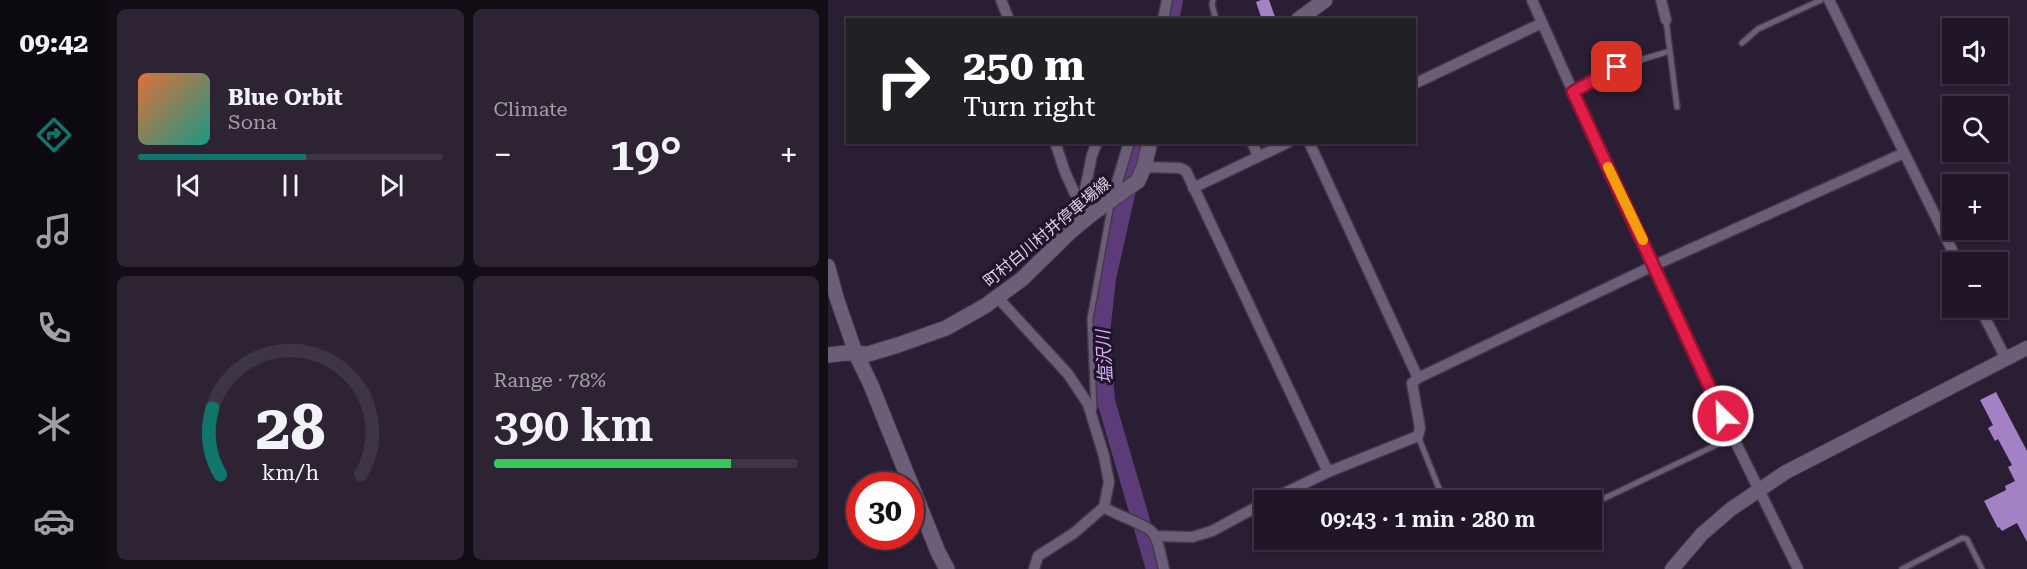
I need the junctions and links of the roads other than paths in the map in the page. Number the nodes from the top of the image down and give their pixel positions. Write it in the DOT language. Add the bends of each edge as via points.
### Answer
graph roads {
  1 [pos="1001,0"];
  2 [pos="1167,0"];
  3 [pos="1213,0"];
  4 [pos="1325,0"];
  5 [pos="1532,0"];
  6 [pos="1661,0"];
  7 [pos="1821,0"];
  8 [pos="1829,0"];
  9 [pos="1008,18"];
  10 [pos="1163,18"];
  11 [pos="1216,18"];
  12 [pos="1301,18"];
  13 [pos="1666,20"];
  14 [pos="1542,23"];
  15 [pos="1742,43"];
  16 [pos="1670,51"];
  17 [pos="1416,83"];
  18 [pos="1573,92"];
  19 [pos="1677,106"];
  20 [pos="1056,144"];
  21 [pos="1096,144"];
  22 [pos="1128,144"];
  23 [pos="1150,144"];
  24 [pos="1253,144"];
  25 [pos="1285,144"];
  26 [pos="1310,144"];
  27 [pos="1904,153"];
  28 [pos="1258,156"];
  29 [pos="1144,167"];
  30 [pos="1193,188"];
  31 [pos="1113,198"];
  32 [pos="1079,203"];
  33 [pos="1084,221"];
  34 [pos="1953,252"];
  35 [pos="1655,265"];
  36 [pos="828,266"];
  37 [pos="998,298"];
  38 [pos="1985,318"];
  39 [pos="2027,348"];
  40 [pos="856,354"];
  41 [pos="828,355"];
  42 [pos="2006,359"];
  43 [pos="1418,378"];
  44 [pos="1091,412"];
  45 [pos="1418,436"];
  46 [pos="1733,437"];
  47 [pos="1328,472"];
  48 [pos="1758,489"];
  49 [pos="1291,490"];
  50 [pos="1440,490"];
  51 [pos="1602,499"];
  52 [pos="1254,508"];
  53 [pos="1108,510"];
  54 [pos="1154,533"];
  55 [pos="947,569"];
  56 [pos="1034,569"];
  57 [pos="1164,569"];
  58 [pos="1672,569"];
  59 [pos="1798,569"];
  60 [pos="1902,569"];
  61 [pos="1982,569"];
  1 -- 9 [label="street"];
  2 -- 10 [label="street"];
  3 -- 11 [label="lane"];
  4 -- 12 [label="main road"];
  5 -- 14 [label="street"];
  6 -- 13 [label="street"];
  7 -- 15 [label="lane" via="1758,29"];
  8 -- 27 [label="street"];
  13 -- 16 [label="lane"];
  14 -- 17 [label="street"];
  14 -- 18 [label="street"];
  16 -- 18 [label="lane" via="1617,67"];
  16 -- 19 [label="lane"];
  18 -- 35 [label="street"];
  20 -- 32 [label="street"];
  21 -- 32 [label="street"];
  22 -- 31 [label="street"];
  23 -- 29 [label="main road, 町村白川村井停車場線"];
  24 -- 28 [label="street"];
  25 -- 28 [label="street"];
  26 -- 43 [label="street"];
  27 -- 34 [label="street"];
  27 -- 35 [label="street"];
  28 -- 30 [label="street"];
  29 -- 30 [label="street" via="1180,168 1186,171"];
  29 -- 31 [label="main road, 町村白川村井停車場線" via="1134,185"];
  30 -- 47 [label="street"];
  31 -- 33 [label="main road, 町村白川村井停車場線"];
  31 -- 44 [label="lane" via="1090,319 1094,408"];
  32 -- 33 [label="street"];
  33 -- 37 [label="main road, 町村白川村井停車場線"];
  35 -- 43 [label="street"];
  35 -- 46 [label="street"];
  36 -- 40 [label="street"];
  37 -- 40 [label="main road, 町村白川村井停車場線" via="946,328 868,354"];
  37 -- 44 [label="street" via="1068,374"];
  38 -- 42 [label="street"];
  39 -- 42 [label="street"];
  40 -- 41 [label="main road, 町村白川村井停車場線"];
  40 -- 55 [label="main road"];
  42 -- 48 [label="street"];
  43 -- 45 [label="street" via="1412,383"];
  44 -- 53 [label="street" via="1109,482"];
  45 -- 47 [label="street"];
  45 -- 50 [label="lane"];
  46 -- 48 [label="street"];
  46 -- 51 [label="lane"];
  47 -- 49 [label="street"];
  48 -- 58 [label="street" via="1702,534"];
  48 -- 59 [label="street"];
  52 -- 54 [label="street" via="1192,537"];
  53 -- 54 [label="street"];
  53 -- 56 [label="street" via="1038,556"];
  54 -- 57 [label="street"];
  60 -- 61 [label="lane" via="1962,538 1967,539"];
}
